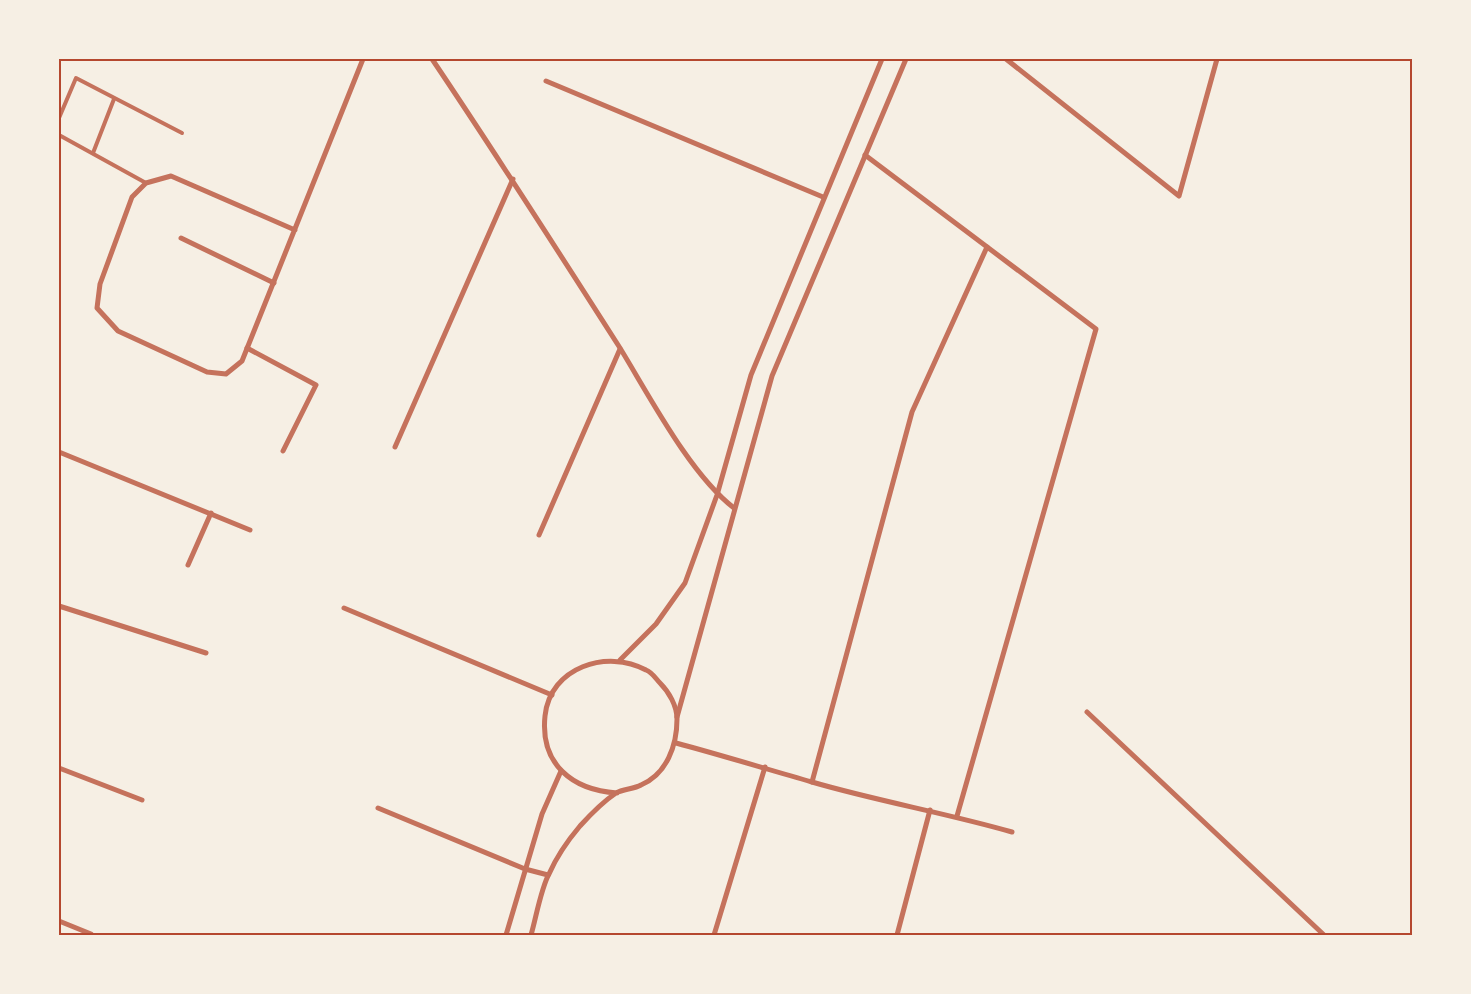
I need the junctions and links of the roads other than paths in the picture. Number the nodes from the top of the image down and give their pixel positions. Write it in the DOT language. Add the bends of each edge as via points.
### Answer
graph roads {
  1 [pos="363,59"];
  2 [pos="432,59"];
  3 [pos="882,59"];
  4 [pos="906,59"];
  5 [pos="1006,59"];
  6 [pos="1217,59"];
  7 [pos="546,81"];
  8 [pos="114,98"];
  9 [pos="59,118"];
  10 [pos="182,133"];
  11 [pos="59,135"];
  12 [pos="93,153"];
  13 [pos="865,155"];
  14 [pos="513,179"];
  15 [pos="146,183"];
  16 [pos="824,197"];
  17 [pos="295,230"];
  18 [pos="181,238"];
  19 [pos="986,247"];
  20 [pos="274,283"];
  21 [pos="247,348"];
  22 [pos="620,349"];
  23 [pos="395,447"];
  24 [pos="283,451"];
  25 [pos="59,452"];
  26 [pos="717,495"];
  27 [pos="734,508"];
  28 [pos="211,514"];
  29 [pos="250,530"];
  30 [pos="539,535"];
  31 [pos="188,565"];
  32 [pos="59,606"];
  33 [pos="344,608"];
  34 [pos="206,652"];
  35 [pos="620,660"];
  36 [pos="552,695"];
  37 [pos="1087,712"];
  38 [pos="677,717"];
  39 [pos="676,743"];
  40 [pos="765,767"];
  41 [pos="59,768"];
  42 [pos="560,771"];
  43 [pos="812,782"];
  44 [pos="617,793"];
  45 [pos="142,800"];
  46 [pos="378,808"];
  47 [pos="930,810"];
  48 [pos="957,816"];
  49 [pos="1012,832"];
  50 [pos="525,869"];
  51 [pos="548,875"];
  52 [pos="59,921"];
  53 [pos="91,934"];
  54 [pos="506,935"];
  55 [pos="531,935"];
  56 [pos="714,935"];
  57 [pos="898,935"];
  58 [pos="1324,935"];
  1 -- 17 [label="street"];
  2 -- 14 [label="street"];
  3 -- 16 [label="street"];
  4 -- 13 [label="street"];
  5 -- 6 [label="street" via="1179,196"];
  7 -- 16 [label="street"];
  8 -- 9 [label="lane" via="76,78"];
  8 -- 10 [label="lane"];
  8 -- 12 [label="lane"];
  11 -- 12 [label="lane"];
  12 -- 15 [label="lane"];
  13 -- 19 [label="street"];
  13 -- 27 [label="street" via="772,376"];
  14 -- 22 [label="street"];
  14 -- 23 [label="street"];
  15 -- 17 [label="street" via="171,176"];
  15 -- 21 [label="street" via="132,198 100,284 97,308 118,331 207,372 226,374 242,361"];
  16 -- 26 [label="street" via="751,375"];
  17 -- 20 [label="street"];
  18 -- 20 [label="street"];
  19 -- 43 [label="street" via="912,412"];
  19 -- 48 [label="street" via="1096,329"];
  20 -- 21 [label="street"];
  21 -- 24 [label="street" via="316,385"];
  22 -- 26 [label="street" via="674,435"];
  22 -- 30 [label="street"];
  25 -- 28 [label="street"];
  26 -- 27 [label="street"];
  26 -- 35 [label="street" via="685,583 656,624"];
  27 -- 38 [label="street"];
  28 -- 29 [label="street"];
  28 -- 31 [label="street"];
  32 -- 34 [label="street"];
  33 -- 36 [label="street"];
  35 -- 36 [label="street" via="599,660 580,667 564,679"];
  35 -- 38 [label="street" via="648,670 669,692"];
  36 -- 42 [label="street" via="545,714 544,734"];
  37 -- 58 [label="street"];
  38 -- 39 [label="street"];
  39 -- 40 [label="street"];
  39 -- 44 [label="street" via="663,767 642,785"];
  40 -- 43 [label="street"];
  40 -- 56 [label="street"];
  41 -- 45 [label="street"];
  42 -- 44 [label="street" via="577,784 596,792"];
  42 -- 50 [label="street"];
  43 -- 47 [label="street"];
  44 -- 51 [label="street" via="580,827"];
  46 -- 50 [label="street"];
  47 -- 48 [label="street"];
  47 -- 57 [label="street"];
  48 -- 49 [label="street"];
  50 -- 51 [label="street"];
  50 -- 54 [label="street"];
  51 -- 55 [label="street"];
  52 -- 53 [label="street"];
}
